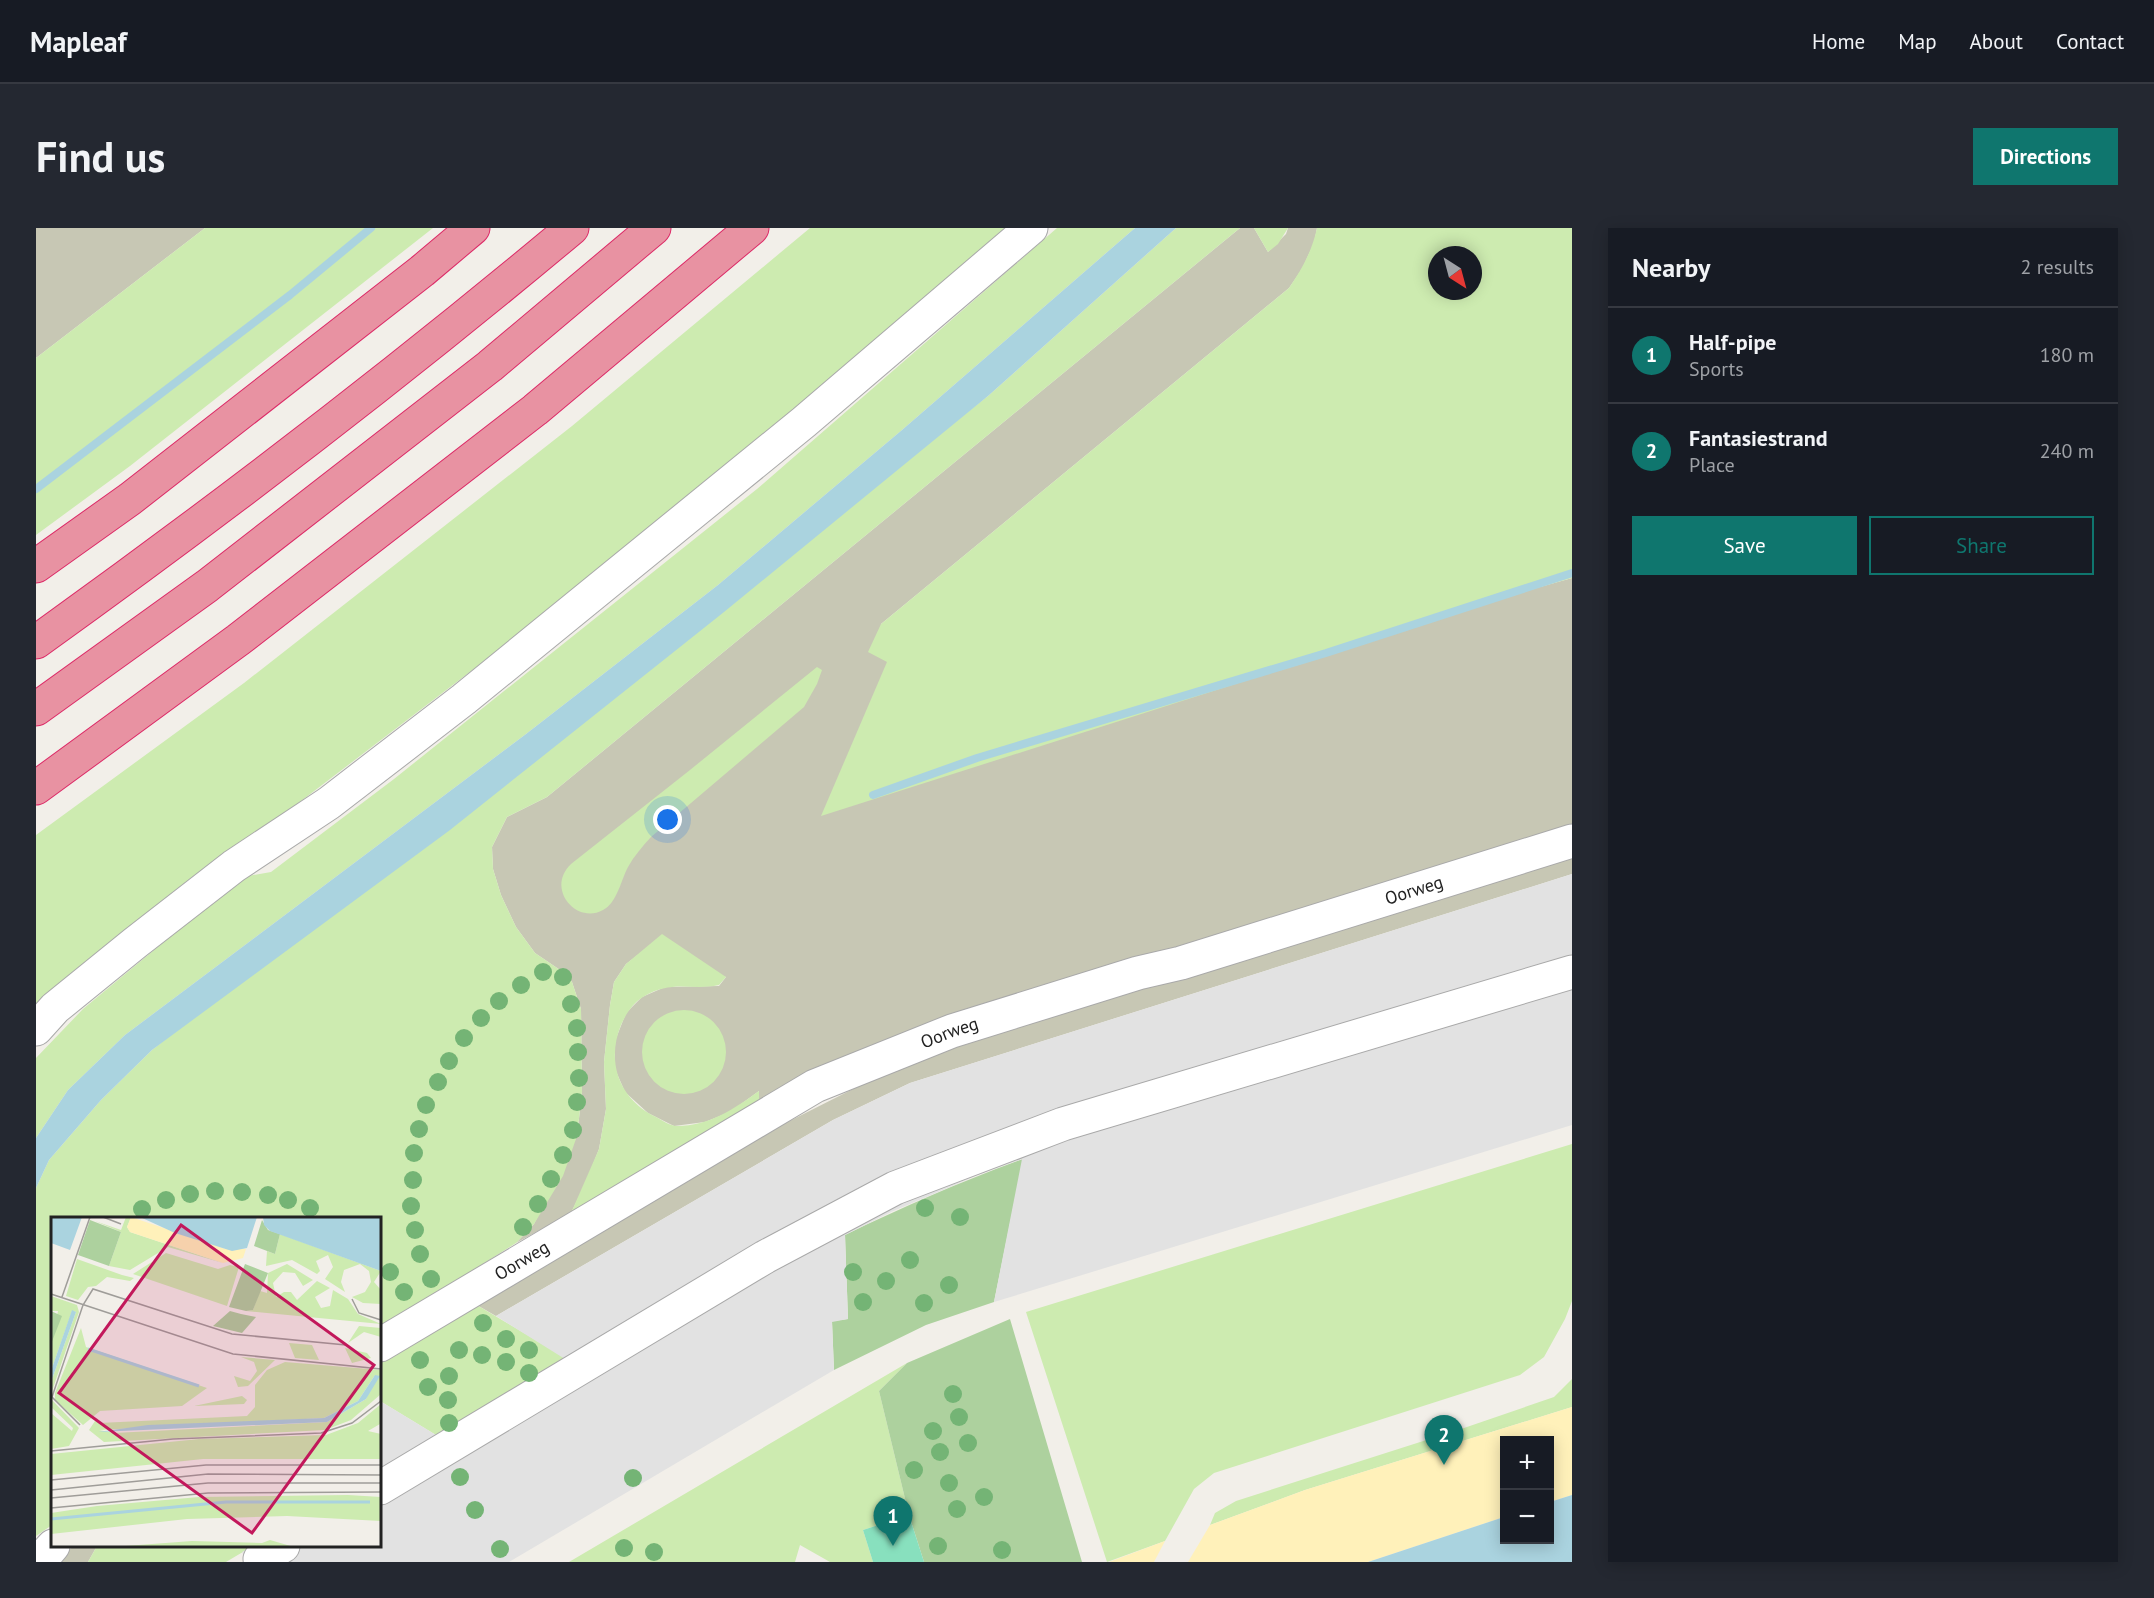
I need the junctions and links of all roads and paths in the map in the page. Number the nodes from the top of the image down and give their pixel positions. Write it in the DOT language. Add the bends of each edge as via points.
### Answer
graph roads {
  1 [pos="473,228"];
  2 [pos="572,228"];
  3 [pos="654,228"];
  4 [pos="752,228"];
  5 [pos="1031,228"];
  6 [pos="36,566"];
  7 [pos="36,642"];
  8 [pos="36,709"];
  9 [pos="36,788"];
  10 [pos="1572,841"];
  11 [pos="1572,972"];
  12 [pos="36,1029"];
  13 [pos="381,1344"];
  14 [pos="381,1487"];
  15 [pos="51,1546"];
  16 [pos="51,1547"];
  17 [pos="36,1551"];
  18 [pos="39,1562"];
  1 -- 6 [label="highway" via="130,499"];
  2 -- 7 [label="highway" via="458,323 186,533"];
  3 -- 8 [label="highway" via="490,366 207,586"];
  4 -- 9 [label="highway" via="535,410 238,640"];
  5 -- 12 [label="street" via="804,422 464,699 329,803 234,866 55,1008"];
  10 -- 13 [label="street, Oorweg" via="952,1031 883,1057 815,1086"];
  11 -- 14 [label="street" via="1063,1124 895,1188 765,1257"];
  15 -- 17 [label="street"];
  16 -- 18 [label="street"];
}
